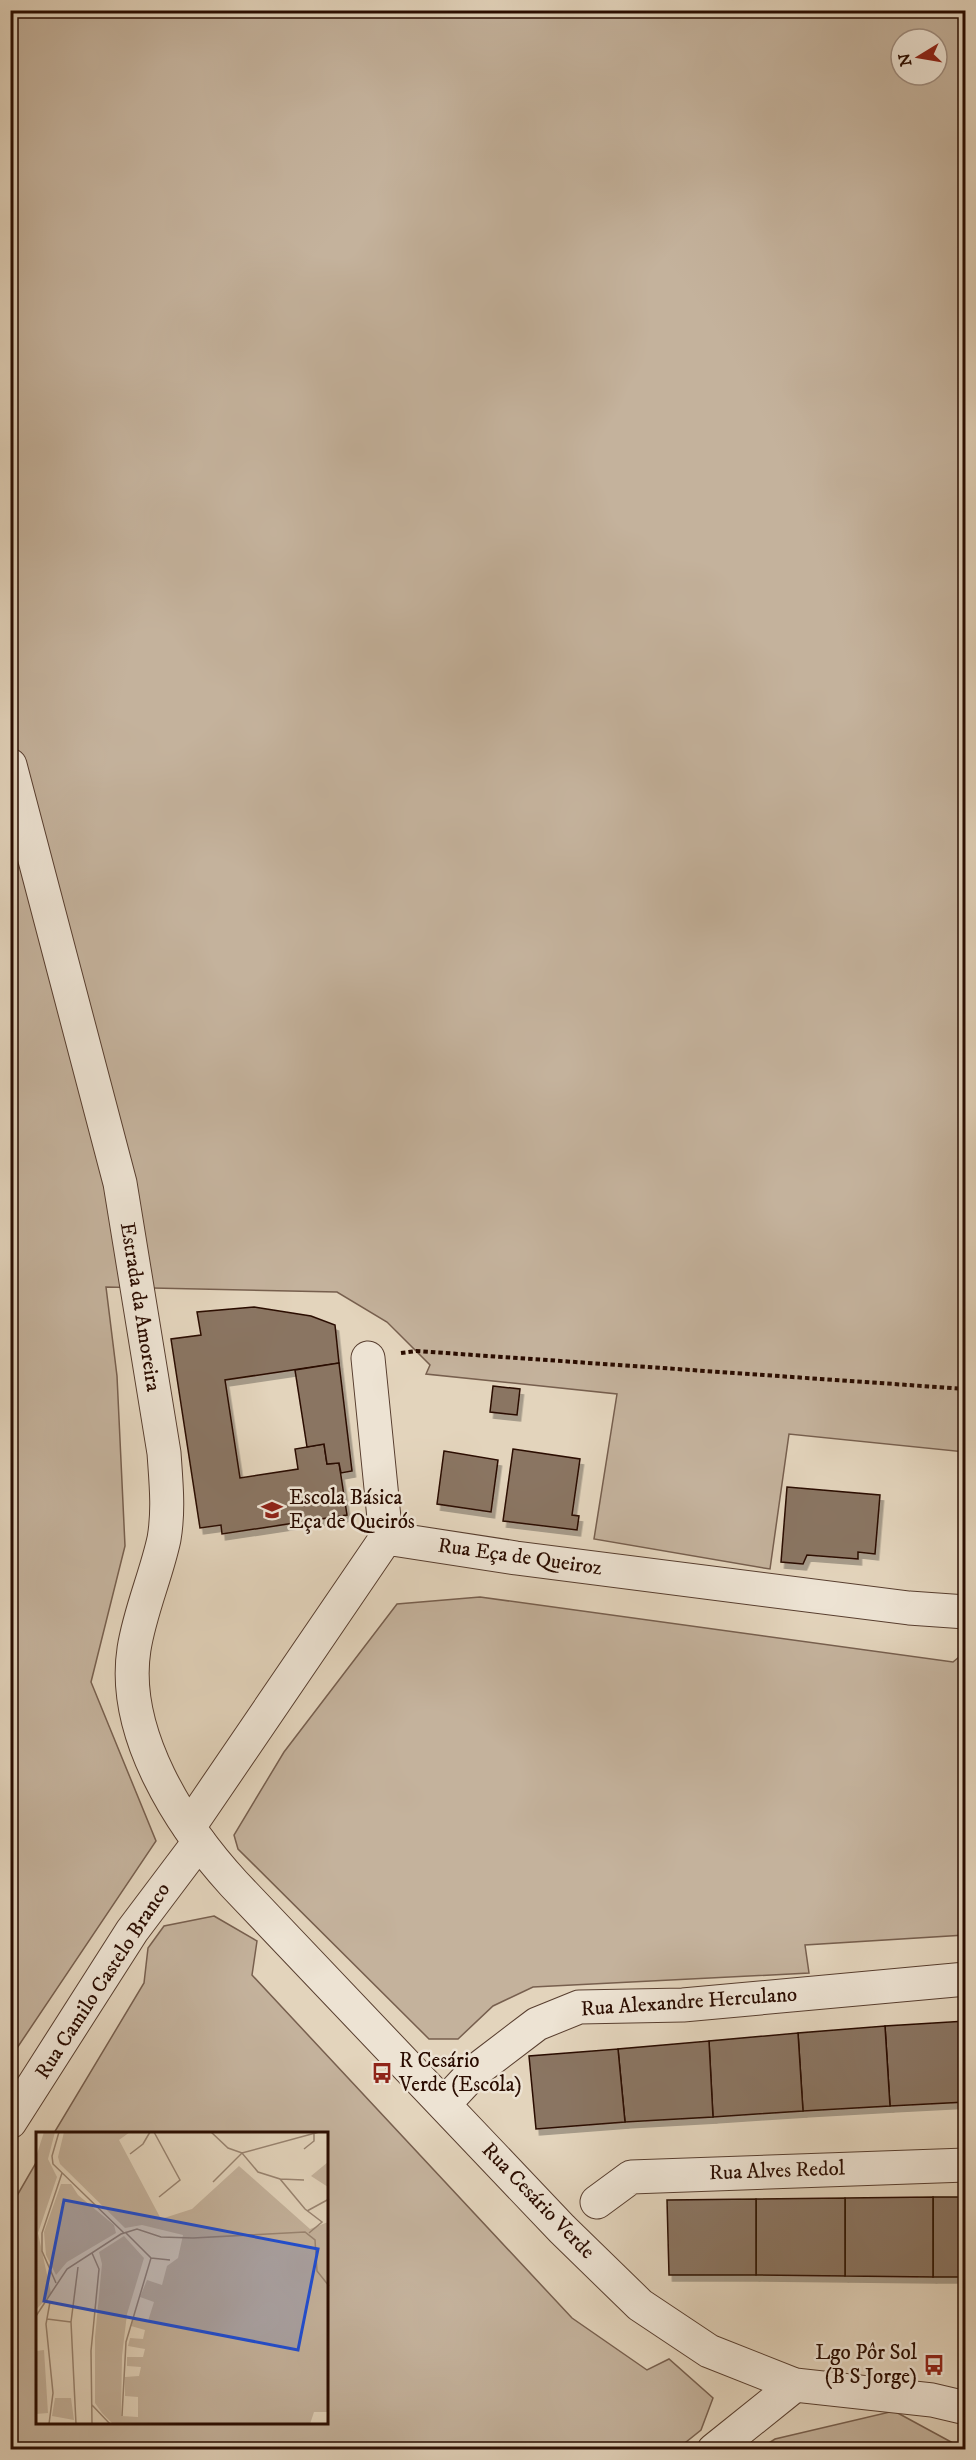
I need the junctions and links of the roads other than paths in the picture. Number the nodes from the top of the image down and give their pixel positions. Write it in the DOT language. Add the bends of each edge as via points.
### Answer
graph roads {
  1 [pos="10,765"];
  2 [pos="368,1358"];
  3 [pos="386,1538"];
  4 [pos="966,1612"];
  5 [pos="194,1835"];
  6 [pos="966,1979"];
  7 [pos="445,2103"];
  8 [pos="10,2122"];
  9 [pos="966,2164"];
  10 [pos="597,2202"];
  11 [pos="795,2385"];
  12 [pos="966,2408"];
  13 [pos="714,2450"];
  1 -- 5 [label="street, Estrada da Amoreira" via="120,1183 167,1487 163,1540 134,1650 134,1688 156,1769"];
  2 -- 3 [label="street"];
  3 -- 4 [label="street, Rua Eça de Queiroz" via="516,1558"];
  3 -- 5 [label="street"];
  5 -- 7 [label="street, Rua Cesário Verde" via="234,1884"];
  5 -- 8 [label="street, Rua Camilo Castelo Branco"];
  6 -- 7 [label="street, Rua Alexandre Herculano" via="683,2005 579,2007 537,2024 474,2072"];
  7 -- 11 [label="street, Rua Cesário Verde" via="562,2229 640,2305 709,2351"];
  9 -- 10 [label="street, Rua Alves Redol" via="631,2176"];
  11 -- 12 [label="street, Rua Cesário Verde" via="932,2400"];
  11 -- 13 [label="street"];
}
